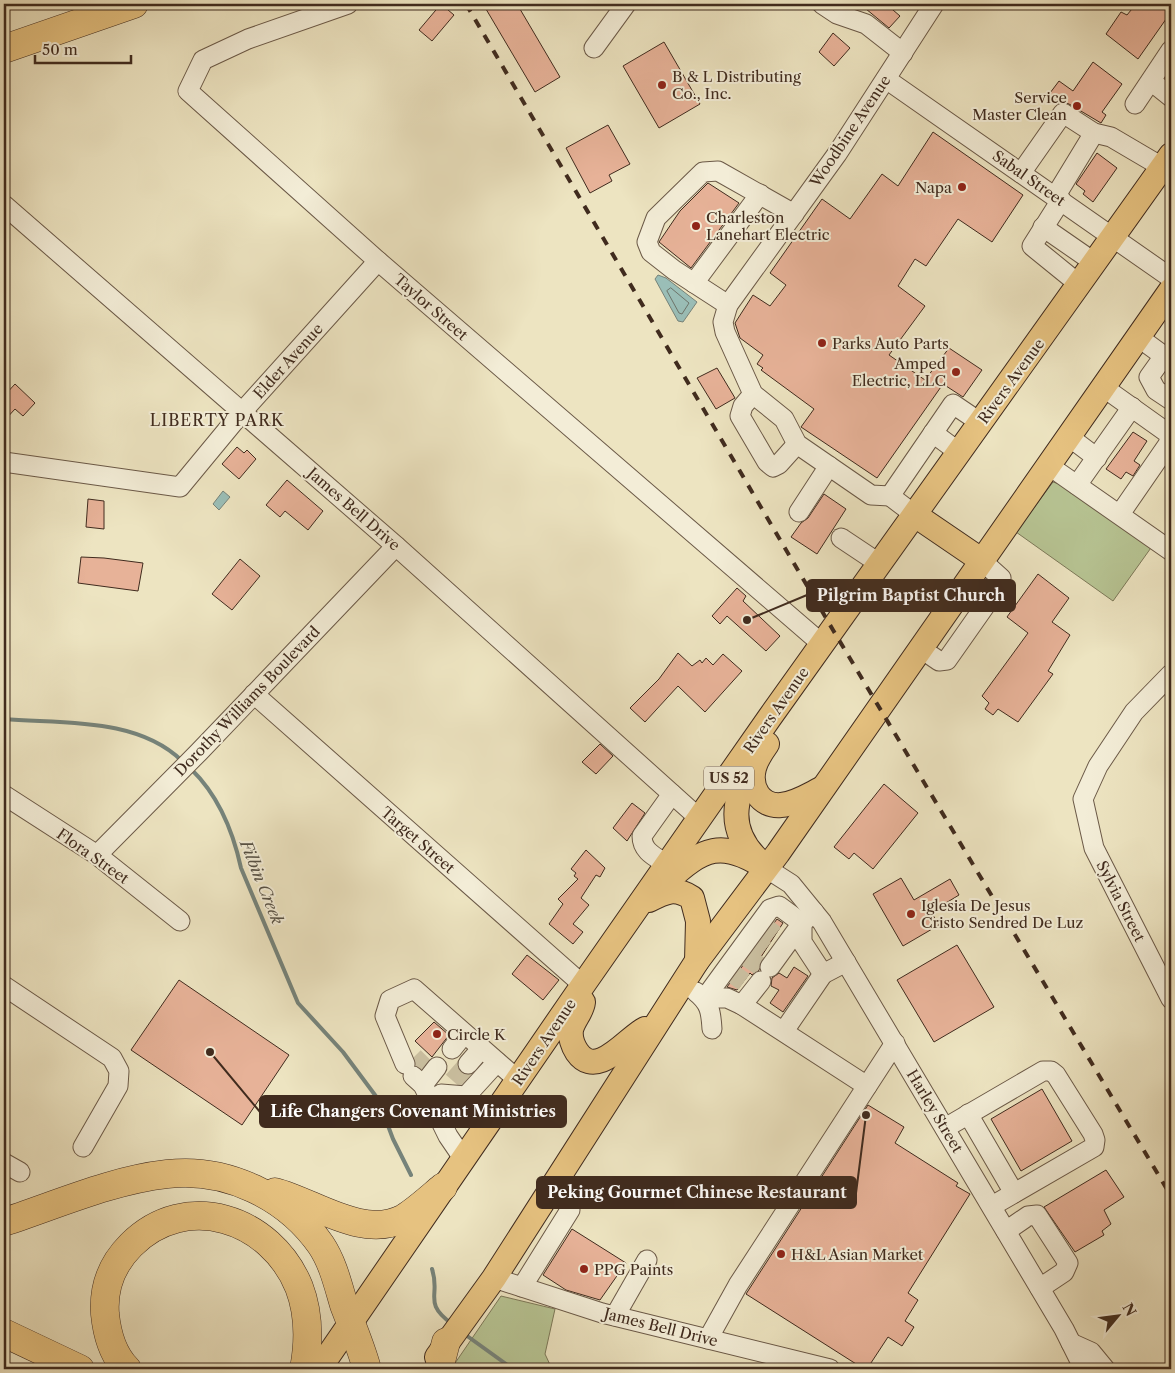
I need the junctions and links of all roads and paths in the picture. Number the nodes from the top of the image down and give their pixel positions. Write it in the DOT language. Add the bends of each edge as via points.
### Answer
graph roads {
  1 [pos="134,4"];
  2 [pos="348,4"];
  3 [pos="626,4"];
  4 [pos="822,4"];
  5 [pos="934,4"];
  6 [pos="594,48"];
  7 [pos="4,49"];
  8 [pos="1171,50"];
  9 [pos="903,53"];
  10 [pos="886,79"];
  11 [pos="1151,81"];
  12 [pos="1171,97"];
  13 [pos="1136,104"];
  14 [pos="1094,133"];
  15 [pos="1167,161"];
  16 [pos="1021,173"];
  17 [pos="760,194"];
  18 [pos="1058,198"];
  19 [pos="4,205"];
  20 [pos="794,214"];
  21 [pos="1043,227"];
  22 [pos="1114,238"];
  23 [pos="378,261"];
  24 [pos="1095,264"];
  25 [pos="1171,278"];
  26 [pos="694,283"];
  27 [pos="1080,285"];
  28 [pos="1167,303"];
  29 [pos="728,305"];
  30 [pos="1138,337"];
  31 [pos="1168,358"];
  32 [pos="1106,382"];
  33 [pos="753,394"];
  34 [pos="1171,400"];
  35 [pos="1132,407"];
  36 [pos="242,412"];
  37 [pos="1171,420"];
  38 [pos="981,423"];
  39 [pos="933,434"];
  40 [pos="1068,436"];
  41 [pos="797,444"];
  42 [pos="960,453"];
  43 [pos="1097,458"];
  44 [pos="4,462"];
  45 [pos="1048,465"];
  46 [pos="829,466"];
  47 [pos="1077,485"];
  48 [pos="890,496"];
  49 [pos="798,512"];
  50 [pos="1120,514"];
  51 [pos="915,515"];
  52 [pos="841,538"];
  53 [pos="396,546"];
  54 [pos="1171,551"];
  55 [pos="981,560"];
  56 [pos="880,564"];
  57 [pos="822,644"];
  58 [pos="1171,674"];
  59 [pos="254,694"];
  60 [pos="770,718"];
  61 [pos="751,746"];
  62 [pos="822,788"];
  63 [pos="672,794"];
  64 [pos="4,795"];
  65 [pos="700,819"];
  66 [pos="96,855"];
  67 [pos="668,865"];
  68 [pos="766,868"];
  69 [pos="642,903"];
  70 [pos="808,917"];
  71 [pos="180,921"];
  72 [pos="756,955"];
  73 [pos="697,961"];
  74 [pos="846,962"];
  75 [pos="823,974"];
  76 [pos="683,982"];
  77 [pos="583,985"];
  78 [pos="4,986"];
  79 [pos="705,998"];
  80 [pos="1171,999"];
  81 [pos="742,1005"];
  82 [pos="657,1022"];
  83 [pos="712,1029"];
  84 [pos="784,1031"];
  85 [pos="464,1034"];
  86 [pos="895,1043"];
  87 [pos="452,1049"];
  88 [pos="481,1049"];
  89 [pos="497,1062"];
  90 [pos="468,1064"];
  91 [pos="518,1080"];
  92 [pos="867,1086"];
  93 [pos="442,1093"];
  94 [pos="968,1114"];
  95 [pos="945,1128"];
  96 [pos="83,1147"];
  97 [pos="463,1158"];
  98 [pos="4,1163"];
  99 [pos="20,1172"];
  100 [pos="243,1183"];
  101 [pos="443,1187"];
  102 [pos="1014,1194"];
  103 [pos="992,1206"];
  104 [pos="570,1210"];
  105 [pos="4,1222"];
  106 [pos="1006,1231"];
  107 [pos="648,1260"];
  108 [pos="494,1278"];
  109 [pos="522,1287"];
  110 [pos="1040,1288"];
  111 [pos="616,1316"];
  112 [pos="351,1323"];
  113 [pos="4,1333"];
  114 [pos="708,1339"];
  115 [pos="446,1342"];
  116 [pos="1071,1343"];
  117 [pos="776,1363"];
  118 [pos="80,1369"];
  119 [pos="127,1369"];
  120 [pos="304,1369"];
  121 [pos="319,1369"];
  122 [pos="367,1369"];
  123 [pos="428,1369"];
  124 [pos="439,1369"];
  125 [pos="830,1369"];
  126 [pos="1084,1369"];
  127 [pos="1105,1369"];
  1 -- 7 [label="highway"];
  2 -- 23 [label="street, Taylor Street" via="248,39 203,60 188,91"];
  3 -- 6 [label="street"];
  4 -- 9 [label="street" via="837,14 866,24"];
  5 -- 9 [label="street, Woodbine Avenue"];
  8 -- 11 [label="street"];
  9 -- 10 [label="street, Woodbine Avenue"];
  10 -- 16 [label="street, Sabal Street"];
  10 -- 20 [label="street, Woodbine Avenue"];
  11 -- 12 [label="street"];
  11 -- 13 [label="street"];
  14 -- 15 [label="street"];
  14 -- 16 [label="street" via="1063,113"];
  14 -- 18 [label="street"];
  15 -- 22 [label="main road, Rivers Avenue / US 52"];
  16 -- 18 [label="street, Sabal Street"];
  17 -- 20 [label="street"];
  17 -- 26 [label="street"];
  17 -- 26 [label="street" via="718,171 702,172 656,218 647,242 651,252"];
  18 -- 21 [label="street"];
  18 -- 22 [label="street, Sabal Street"];
  19 -- 36 [label="street, James Bell Drive"];
  20 -- 29 [label="street, Woodbine Avenue"];
  21 -- 24 [label="street"];
  21 -- 27 [label="street" via="1032,246"];
  22 -- 24 [label="main road, Rivers Avenue / US 52"];
  22 -- 25 [label="street, Sabal Street"];
  23 -- 36 [label="street, Elder Avenue"];
  23 -- 57 [label="street, Taylor Street"];
  24 -- 27 [label="main road, Rivers Avenue / US 52"];
  26 -- 29 [label="street"];
  27 -- 38 [label="main road, Rivers Avenue / US 52"];
  28 -- 30 [label="main road"];
  29 -- 33 [label="street" via="723,322 725,332"];
  30 -- 31 [label="street"];
  30 -- 32 [label="main road"];
  31 -- 34 [label="street" via="1149,377 1156,390"];
  32 -- 35 [label="street"];
  32 -- 37 [label="street"];
  32 -- 40 [label="main road"];
  33 -- 41 [label="street" via="784,419"];
  33 -- 41 [label="street" via="743,406 740,416 767,462 773,466 779,464"];
  35 -- 43 [label="street"];
  35 -- 50 [label="street" via="1169,434 1170,443"];
  36 -- 44 [label="street, Elder Avenue" via="180,486"];
  36 -- 53 [label="street, James Bell Drive"];
  38 -- 39 [label="street" via="953,404"];
  38 -- 42 [label="main road, Rivers Avenue / US 52"];
  39 -- 42 [label="street"];
  39 -- 48 [label="street"];
  40 -- 43 [label="street"];
  40 -- 45 [label="main road"];
  41 -- 46 [label="street"];
  42 -- 51 [label="main road, Rivers Avenue / US 52"];
  43 -- 47 [label="street"];
  45 -- 47 [label="street"];
  45 -- 55 [label="main road"];
  46 -- 48 [label="street" via="871,495"];
  46 -- 49 [label="street"];
  47 -- 50 [label="street"];
  48 -- 51 [label="street"];
  50 -- 54 [label="street"];
  51 -- 55 [label="main road"];
  51 -- 56 [label="main road, Rivers Avenue / US 52"];
  52 -- 56 [label="street"];
  53 -- 59 [label="street, Dorothy Williams Boulevard"];
  53 -- 63 [label="street, James Bell Drive"];
  55 -- 62 [label="main road"];
  56 -- 57 [label="main road, Rivers Avenue / US 52"];
  57 -- 60 [label="main road, Rivers Avenue / US 52"];
  58 -- 80 [label="street, Sylvia Street" via="1134,712 1098,766 1083,799 1094,848"];
  59 -- 66 [label="street, Dorothy Williams Boulevard"];
  59 -- 77 [label="street, Target Street"];
  60 -- 61 [label="main road, Rivers Avenue / US 52"];
  60 -- 62 [label="main road" via="767,743 754,766 752,780 755,793 769,805 782,806"];
  61 -- 65 [label="main road, Rivers Avenue / US 52"];
  61 -- 68 [label="main road" via="750,762 736,802 736,823 740,838"];
  62 -- 68 [label="main road"];
  63 -- 65 [label="street, James Bell Drive"];
  63 -- 67 [label="street" via="636,840"];
  64 -- 66 [label="street, Flora Street"];
  65 -- 67 [label="main road, Rivers Avenue / US 52"];
  66 -- 71 [label="street, Flora Street"];
  67 -- 69 [label="main road, Rivers Avenue / US 52"];
  68 -- 69 [label="main road" via="734,850 716,850 689,862"];
  68 -- 70 [label="street, Harley Street" via="792,884"];
  68 -- 73 [label="main road"];
  69 -- 73 [label="main road" via="667,890 682,892 692,898 698,921"];
  69 -- 77 [label="main road, Rivers Avenue / US 52"];
  70 -- 72 [label="street"];
  70 -- 72 [label="street" via="779,906 770,909"];
  70 -- 74 [label="street, Harley Street"];
  70 -- 75 [label="street" via="802,942"];
  72 -- 79 [label="street"];
  72 -- 81 [label="street"];
  73 -- 76 [label="main road"];
  74 -- 75 [label="street"];
  74 -- 86 [label="street, Harley Street"];
  75 -- 84 [label="street"];
  76 -- 79 [label="street"];
  76 -- 82 [label="main road"];
  77 -- 82 [label="main road" via="584,1004 571,1030 573,1045 579,1055 591,1061 604,1060 617,1053 634,1034"];
  77 -- 91 [label="main road, Rivers Avenue / US 52"];
  78 -- 96 [label="street" via="112,1058 119,1071 118,1086"];
  79 -- 81 [label="street" via="727,998"];
  79 -- 83 [label="street" via="712,1010"];
  81 -- 84 [label="street"];
  82 -- 108 [label="main road"];
  84 -- 92 [label="street"];
  85 -- 87 [label="street"];
  85 -- 88 [label="street"];
  85 -- 93 [label="street" via="414,989 390,1000 385,1016 418,1068"];
  86 -- 92 [label="street"];
  86 -- 95 [label="street, Harley Street"];
  88 -- 89 [label="street"];
  88 -- 90 [label="street"];
  89 -- 91 [label="street"];
  89 -- 93 [label="street" via="466,1096"];
  91 -- 97 [label="main road, Rivers Avenue / US 52"];
  92 -- 114 [label="street" via="738,1284"];
  93 -- 97 [label="street" via="448,1136"];
  94 -- 95 [label="street"];
  94 -- 102 [label="street"];
  94 -- 102 [label="street" via="1043,1071 1051,1071 1092,1134 1094,1147"];
  95 -- 103 [label="street, Harley Street"];
  97 -- 101 [label="main road, Rivers Avenue / US 52"];
  98 -- 99 [label="street"];
  100 -- 101 [label="highway" via="287,1195 368,1225 384,1225 405,1218"];
  100 -- 105 [label="highway" via="215,1176 168,1174 104,1189"];
  100 -- 112 [label="highway" via="264,1192 289,1211 321,1245"];
  101 -- 112 [label="main road, Rivers Avenue / US 52"];
  102 -- 103 [label="street"];
  103 -- 106 [label="street, Harley Street"];
  104 -- 109 [label="street"];
  106 -- 110 [label="street, Harley Street"];
  106 -- 110 [label="street" via="1028,1216 1037,1216 1065,1257 1068,1267"];
  107 -- 111 [label="street"];
  108 -- 109 [label="street, James Bell Drive"];
  108 -- 115 [label="main road"];
  109 -- 111 [label="street, James Bell Drive"];
  110 -- 116 [label="street, Harley Street"];
  111 -- 114 [label="street, James Bell Drive"];
  112 -- 121 [label="main road, Rivers Avenue / US 52"];
  112 -- 122 [label="highway"];
  113 -- 118 [label="highway"];
  114 -- 117 [label="street, James Bell Drive"];
  115 -- 123 [label="main road"];
  115 -- 124 [label="highway"];
  116 -- 126 [label="street, Harley Street"];
  116 -- 127 [label="street" via="1091,1352"];
  117 -- 125 [label="street, James Bell Drive"];
  119 -- 120 [label="highway" via="115,1354 106,1321 106,1287 111,1271 124,1252 150,1230 164,1222 197,1215 233,1221 251,1231 281,1257 299,1287 308,1325"];
}
